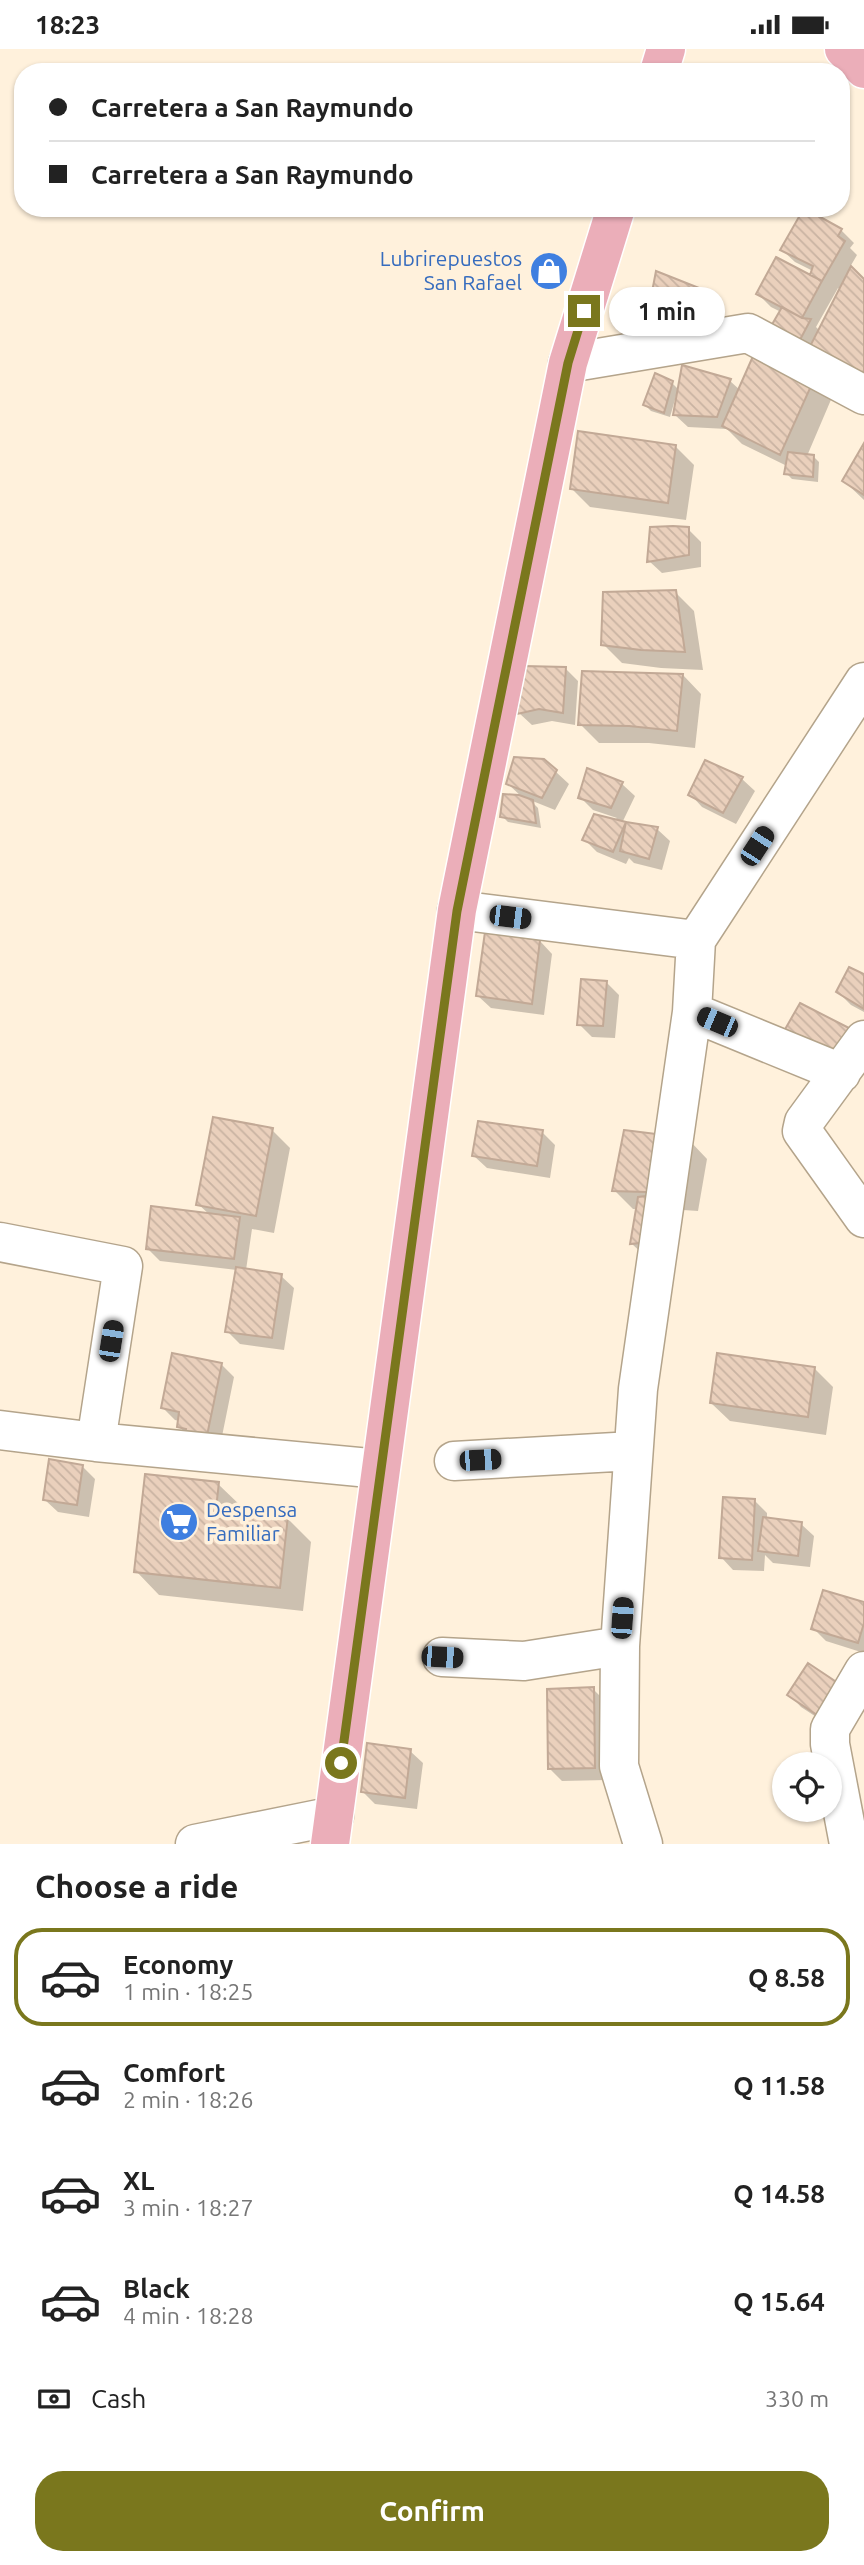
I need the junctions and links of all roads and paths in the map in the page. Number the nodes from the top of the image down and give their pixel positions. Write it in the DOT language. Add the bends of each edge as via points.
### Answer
graph roads {
  1 [pos="844,49"];
  2 [pos="864,69"];
  3 [pos="613,217"];
  4 [pos="568,363"];
  5 [pos="864,395"];
  6 [pos="864,683"];
  7 [pos="457,911"];
  8 [pos="696,940"];
  9 [pos="692,1012"];
  10 [pos="864,1040"];
  11 [pos="841,1073"];
  12 [pos="864,1218"];
  13 [pos="0,1242"];
  14 [pos="0,1430"];
  15 [pos="96,1442"];
  16 [pos="633,1451"];
  17 [pos="454,1461"];
  18 [pos="380,1469"];
  19 [pos="620,1646"];
  20 [pos="442,1657"];
  21 [pos="864,1671"];
  22 [pos="332,1830"];
  23 [pos="195,1844"];
  24 [pos="643,1844"];
  25 [pos="849,1844"];
  1 -- 2 [label="main road"];
  3 -- 4 [label="main road"];
  4 -- 5 [label="street" via="748,333"];
  4 -- 7 [label="main road"];
  6 -- 8 [label="street"];
  7 -- 8 [label="street"];
  7 -- 18 [label="main road"];
  8 -- 9 [label="street"];
  9 -- 11 [label="street"];
  9 -- 16 [label="street"];
  10 -- 11 [label="street"];
  11 -- 12 [label="street" via="802,1131"];
  13 -- 15 [label="street" via="123,1266"];
  14 -- 15 [label="street"];
  15 -- 18 [label="street"];
  16 -- 17 [label="street"];
  16 -- 19 [label="street"];
  18 -- 22 [label="main road"];
  19 -- 20 [label="street" via="524,1661"];
  19 -- 24 [label="street" via="620,1766"];
  21 -- 25 [label="street" via="830,1729"];
  22 -- 23 [label="street"];
}
